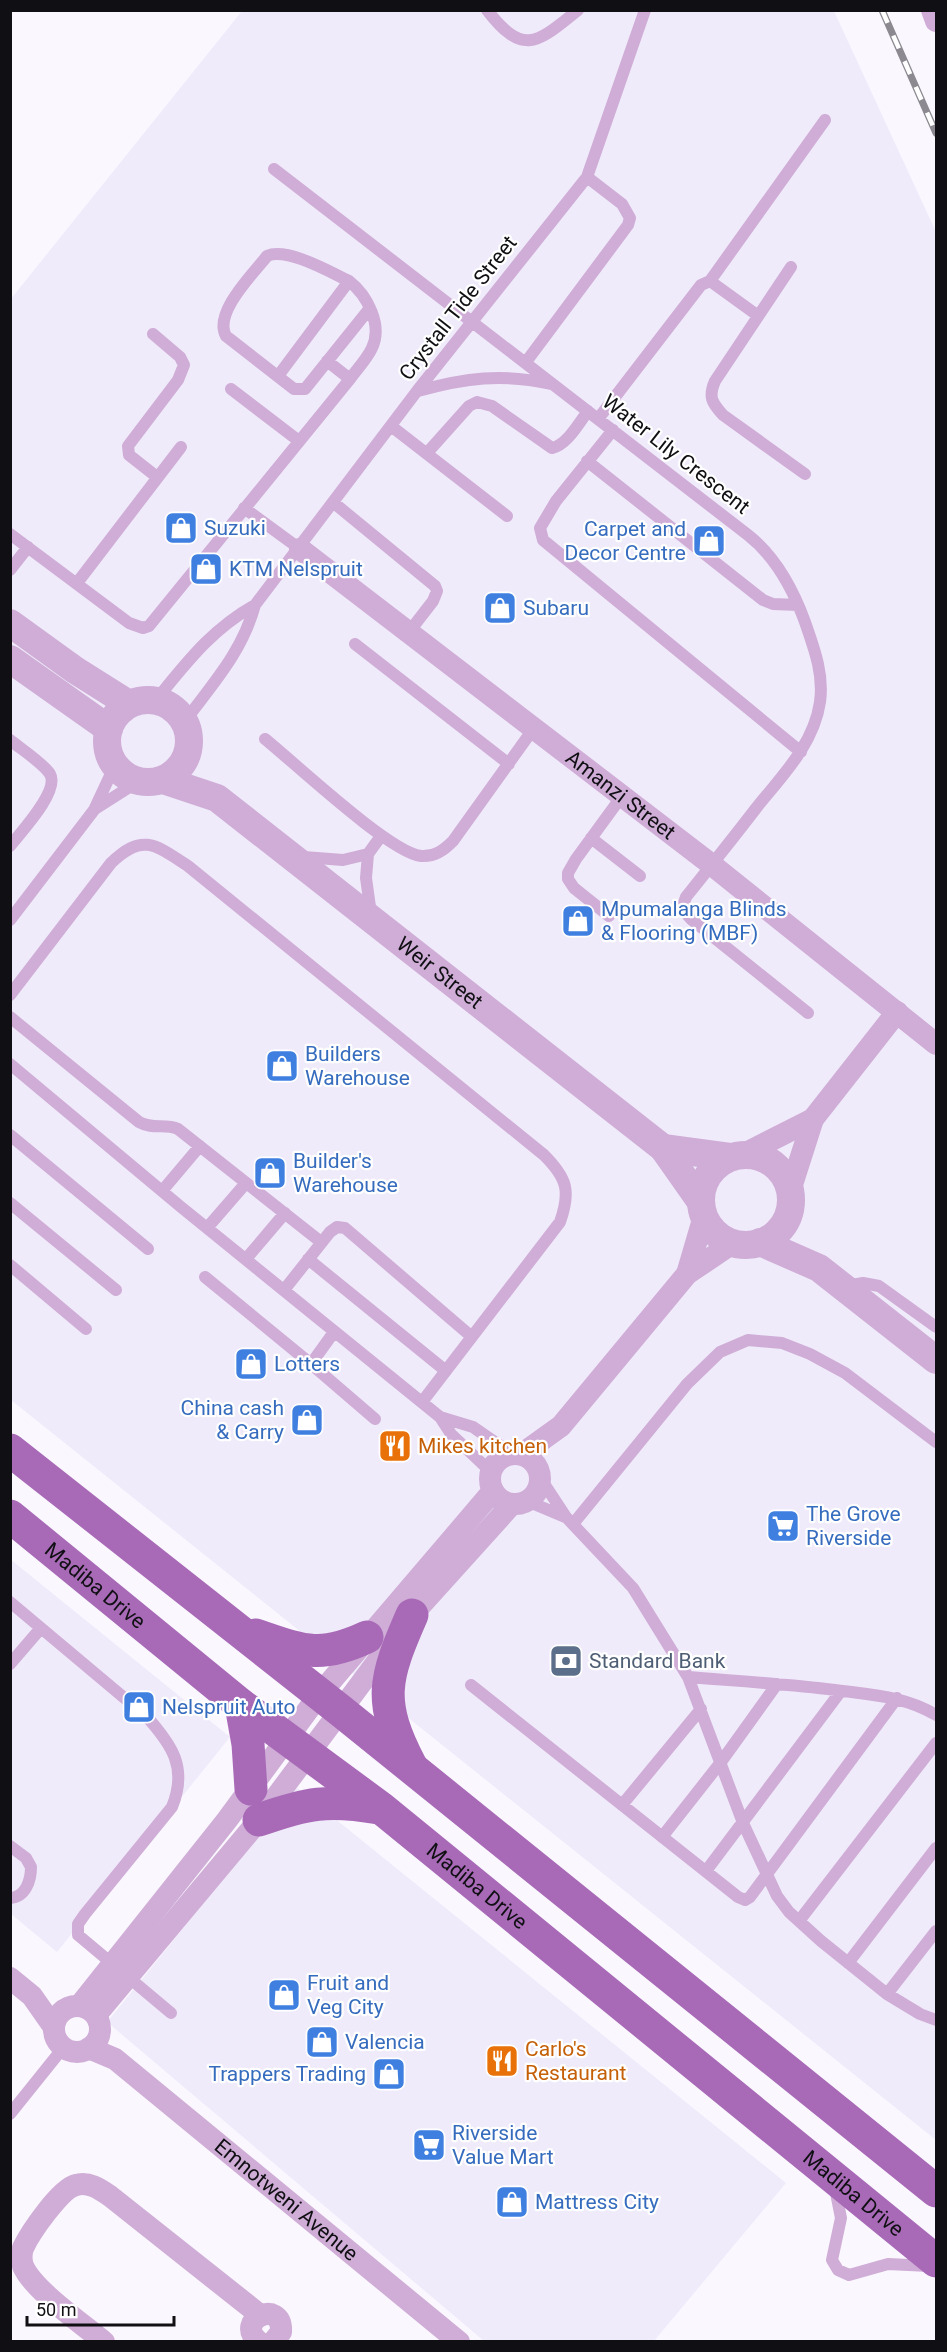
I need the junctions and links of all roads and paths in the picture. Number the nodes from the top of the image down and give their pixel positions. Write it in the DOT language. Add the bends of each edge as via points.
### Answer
graph roads {
  1 [pos="487,10"];
  2 [pos="578,10"];
  3 [pos="645,10"];
  4 [pos="932,10"];
  5 [pos="936,21"];
  6 [pos="825,120"];
  7 [pos="274,169"];
  8 [pos="587,177"];
  9 [pos="791,267"];
  10 [pos="349,280"];
  11 [pos="710,280"];
  12 [pos="370,308"];
  13 [pos="757,315"];
  14 [pos="473,321"];
  15 [pos="153,334"];
  16 [pos="327,361"];
  17 [pos="526,362"];
  18 [pos="278,376"];
  19 [pos="350,379"];
  20 [pos="555,385"];
  21 [pos="231,389"];
  22 [pos="417,391"];
  23 [pos="593,415"];
  24 [pos="391,426"];
  25 [pos="613,430"];
  26 [pos="299,441"];
  27 [pos="181,447"];
  28 [pos="427,453"];
  29 [pos="587,461"];
  30 [pos="805,474"];
  31 [pos="157,477"];
  32 [pos="334,503"];
  33 [pos="244,508"];
  34 [pos="507,516"];
  35 [pos="10,534"];
  36 [pos="28,547"];
  37 [pos="300,549"];
  38 [pos="10,570"];
  39 [pos="76,583"];
  40 [pos="255,605"];
  41 [pos="798,605"];
  42 [pos="10,623"];
  43 [pos="409,632"];
  44 [pos="355,644"];
  45 [pos="10,659"];
  46 [pos="142,702"];
  47 [pos="534,728"];
  48 [pos="109,729"];
  49 [pos="187,735"];
  50 [pos="265,739"];
  51 [pos="10,740"];
  52 [pos="801,752"];
  53 [pos="509,764"];
  54 [pos="114,765"];
  55 [pos="151,781"];
  56 [pos="622,796"];
  57 [pos="217,798"];
  58 [pos="94,810"];
  59 [pos="381,836"];
  60 [pos="591,838"];
  61 [pos="10,846"];
  62 [pos="368,854"];
  63 [pos="290,855"];
  64 [pos="712,865"];
  65 [pos="640,876"];
  66 [pos="609,916"];
  67 [pos="10,920"];
  68 [pos="372,920"];
  69 [pos="10,995"];
  70 [pos="897,1012"];
  71 [pos="808,1013"];
  72 [pos="10,1017"];
  73 [pos="936,1044"];
  74 [pos="10,1064"];
  75 [pos="813,1119"];
  76 [pos="10,1135"];
  77 [pos="200,1146"];
  78 [pos="663,1148"];
  79 [pos="737,1156"];
  80 [pos="246,1183"];
  81 [pos="162,1191"];
  82 [pos="789,1202"];
  83 [pos="10,1203"];
  84 [pos="702,1209"];
  85 [pos="285,1213"];
  86 [pos="207,1228"];
  87 [pos="321,1242"];
  88 [pos="747,1243"];
  89 [pos="148,1249"];
  90 [pos="246,1259"];
  91 [pos="308,1259"];
  92 [pos="10,1265"];
  93 [pos="819,1268"];
  94 [pos="687,1274"];
  95 [pos="205,1277"];
  96 [pos="843,1287"];
  97 [pos="116,1290"];
  98 [pos="284,1290"];
  99 [pos="936,1327"];
  100 [pos="86,1329"];
  101 [pos="334,1332"];
  102 [pos="472,1337"];
  103 [pos="936,1360"];
  104 [pos="311,1364"];
  105 [pos="446,1371"];
  106 [pos="422,1402"];
  107 [pos="440,1417"];
  108 [pos="375,1419"];
  109 [pos="561,1426"];
  110 [pos="936,1442"];
  111 [pos="11,1449"];
  112 [pos="517,1454"];
  113 [pos="540,1475"];
  114 [pos="492,1481"];
  115 [pos="520,1503"];
  116 [pos="10,1516"];
  117 [pos="569,1521"];
  118 [pos="10,1602"];
  119 [pos="412,1615"];
  120 [pos="40,1628"];
  121 [pos="237,1629"];
  122 [pos="367,1637"];
  123 [pos="10,1664"];
  124 [pos="688,1677"];
  125 [pos="777,1684"];
  126 [pos="471,1685"];
  127 [pos="841,1691"];
  128 [pos="897,1698"];
  129 [pos="330,1703"];
  130 [pos="241,1705"];
  131 [pos="701,1709"];
  132 [pos="936,1715"];
  133 [pos="936,1743"];
  134 [pos="297,1748"];
  135 [pos="721,1762"];
  136 [pos="413,1769"];
  137 [pos="251,1789"];
  138 [pos="622,1805"];
  139 [pos="381,1808"];
  140 [pos="259,1820"];
  141 [pos="743,1823"];
  142 [pos="662,1837"];
  143 [pos="10,1846"];
  144 [pos="936,1848"];
  145 [pos="706,1871"];
  146 [pos="766,1875"];
  147 [pos="10,1898"];
  148 [pos="799,1921"];
  149 [pos="936,1931"];
  150 [pos="848,1963"];
  151 [pos="120,1970"];
  152 [pos="10,1978"];
  153 [pos="888,1994"];
  154 [pos="32,1996"];
  155 [pos="171,2013"];
  156 [pos="936,2020"];
  157 [pos="86,2022"];
  158 [pos="53,2026"];
  159 [pos="63,2048"];
  160 [pos="10,2114"];
  161 [pos="832,2176"];
  162 [pos="936,2191"];
  163 [pos="936,2261"];
  164 [pos="936,2266"];
  165 [pos="268,2340"];
  166 [pos="104,2342"];
  167 [pos="459,2342"];
  1 -- 2 [label="lane" via="504,31 530,41 543,38"];
  3 -- 8 [label="lane, Crystall Tide Street"];
  4 -- 5 [label="street"];
  6 -- 11 [label="lane"];
  7 -- 14 [label="lane, Water Lily Crescent"];
  8 -- 14 [label="lane, Crystall Tide Street"];
  8 -- 17 [label="lane" via="622,204 630,218 628,225"];
  9 -- 13 [label="lane"];
  10 -- 12 [label="lane"];
  10 -- 18 [label="lane"];
  10 -- 18 [label="lane" via="298,258 274,253 267,256 227,308 222,326 226,336"];
  11 -- 13 [label="lane"];
  11 -- 23 [label="lane" via="697,288"];
  12 -- 16 [label="lane"];
  12 -- 19 [label="lane" via="374,343"];
  13 -- 30 [label="lane" via="715,381 711,398 723,415"];
  14 -- 17 [label="lane, Water Lily Crescent"];
  14 -- 22 [label="lane, Crystall Tide Street"];
  15 -- 31 [label="lane" via="184,365 178,380 128,446 129,455"];
  16 -- 18 [label="lane" via="301,391"];
  16 -- 19 [label="lane"];
  17 -- 20 [label="lane, Water Lily Crescent"];
  19 -- 26 [label="lane"];
  20 -- 22 [label="lane" via="524,378 481,377"];
  20 -- 23 [label="lane, Water Lily Crescent"];
  21 -- 26 [label="lane"];
  22 -- 24 [label="lane, Crystall Tide Street"];
  23 -- 25 [label="lane, Water Lily Crescent"];
  23 -- 28 [label="lane" via="559,447 552,448 492,406 477,402 469,405"];
  24 -- 28 [label="lane"];
  24 -- 32 [label="lane, Crystall Tide Street"];
  25 -- 29 [label="lane"];
  25 -- 41 [label="lane, Water Lily Crescent" via="763,547"];
  26 -- 33 [label="lane"];
  27 -- 31 [label="lane"];
  28 -- 34 [label="lane"];
  29 -- 41 [label="lane" via="763,600"];
  29 -- 52 [label="lane" via="542,520 543,540"];
  31 -- 39 [label="lane"];
  32 -- 37 [label="lane, Crystall Tide Street"];
  32 -- 43 [label="lane" via="435,586 433,601"];
  33 -- 37 [label="lane"];
  33 -- 39 [label="lane" via="149,626 143,628 129,622"];
  35 -- 36 [label="lane"];
  36 -- 38 [label="lane"];
  36 -- 39 [label="lane"];
  37 -- 40 [label="lane, Crystall Tide Street"];
  37 -- 43 [label="street, Amanzi Street"];
  40 -- 46 [label="lane, Crystall Tide Street" via="213,634"];
  40 -- 49 [label="lane, Crystall Tide Street" via="235,654"];
  41 -- 52 [label="lane, Water Lily Crescent" via="819,663 821,684 815,723"];
  42 -- 46 [label="street" via="75,670"];
  43 -- 47 [label="street, Amanzi Street"];
  44 -- 53 [label="lane"];
  45 -- 48 [label="street"];
  46 -- 48 [label="street" via="117,714"];
  46 -- 49 [label="street" via="173,707"];
  47 -- 53 [label="lane"];
  47 -- 56 [label="street, Amanzi Street"];
  48 -- 54 [label="street" via="107,744"];
  49 -- 55 [label="street" via="187,756 177,771"];
  49 -- 57 [label="street"];
  50 -- 59 [label="lane"];
  51 -- 61 [label="lane" via="48,771 52,781 49,795"];
  52 -- 64 [label="lane, Water Lily Crescent"];
  53 -- 59 [label="lane" via="453,841 437,854 406,852"];
  54 -- 55 [label="street" via="129,778"];
  54 -- 58 [label="lane"];
  55 -- 57 [label="street"];
  55 -- 58 [label="lane"];
  56 -- 60 [label="lane"];
  56 -- 64 [label="street, Amanzi Street"];
  57 -- 63 [label="street, Weir Street"];
  58 -- 67 [label="lane"];
  59 -- 62 [label="lane"];
  60 -- 65 [label="lane"];
  60 -- 66 [label="lane" via="568,879"];
  62 -- 63 [label="lane" via="336,860"];
  62 -- 68 [label="lane" via="366,878"];
  63 -- 68 [label="street, Weir Street"];
  64 -- 70 [label="street, Amanzi Street"];
  64 -- 71 [label="lane, Water Lily Crescent" via="682,903 684,914"];
  68 -- 78 [label="street, Weir Street"];
  69 -- 102 [label="lane" via="111,863 131,846 153,846 188,866 560,1171 566,1201 560,1222"];
  70 -- 73 [label="street, Amanzi Street"];
  70 -- 75 [label="street"];
  72 -- 77 [label="lane" via="140,1122 153,1127 172,1126"];
  74 -- 81 [label="lane"];
  75 -- 79 [label="street"];
  75 -- 82 [label="street"];
  76 -- 89 [label="lane"];
  77 -- 80 [label="lane"];
  77 -- 81 [label="lane"];
  78 -- 79 [label="street"];
  78 -- 84 [label="street"];
  79 -- 82 [label="street" via="768,1160 778,1168 786,1179"];
  79 -- 84 [label="street" via="718,1164 708,1175 702,1188"];
  80 -- 85 [label="lane"];
  80 -- 86 [label="lane"];
  81 -- 86 [label="lane"];
  82 -- 88 [label="street" via="777,1231"];
  82 -- 93 [label="street"];
  83 -- 97 [label="lane"];
  84 -- 88 [label="street" via="716,1233"];
  84 -- 94 [label="street"];
  85 -- 87 [label="lane"];
  85 -- 90 [label="lane"];
  86 -- 90 [label="lane"];
  87 -- 91 [label="lane"];
  87 -- 102 [label="lane" via="337,1227 349,1230"];
  88 -- 93 [label="street"];
  88 -- 94 [label="street"];
  90 -- 98 [label="lane"];
  91 -- 98 [label="lane"];
  91 -- 105 [label="lane"];
  92 -- 100 [label="lane"];
  93 -- 96 [label="street"];
  94 -- 109 [label="street"];
  95 -- 104 [label="lane"];
  96 -- 99 [label="lane" via="863,1283 879,1286"];
  96 -- 103 [label="street"];
  98 -- 101 [label="lane"];
  101 -- 104 [label="lane"];
  101 -- 106 [label="lane"];
  102 -- 105 [label="lane"];
  104 -- 108 [label="lane"];
  105 -- 106 [label="lane"];
  106 -- 107 [label="lane"];
  107 -- 112 [label="lane" via="473,1427"];
  107 -- 114 [label="lane"];
  109 -- 112 [label="street"];
  109 -- 113 [label="street"];
  110 -- 117 [label="lane" via="845,1372 782,1343 748,1340 720,1352 687,1383"];
  111 -- 121 [label="main road"];
  112 -- 113 [label="street" via="533,1461"];
  112 -- 114 [label="street" via="499,1460"];
  113 -- 115 [label="street" via="537,1492"];
  113 -- 117 [label="lane"];
  114 -- 115 [label="street" via="501,1500"];
  114 -- 122 [label="street"];
  115 -- 117 [label="lane"];
  115 -- 119 [label="street"];
  116 -- 130 [label="main road, Madiba Drive"];
  117 -- 124 [label="lane" via="633,1588"];
  118 -- 120 [label="lane"];
  119 -- 129 [label="street"];
  119 -- 136 [label="main road" via="394,1657 387,1689 399,1744"];
  120 -- 123 [label="lane"];
  120 -- 151 [label="lane" via="147,1717 167,1739 176,1763 177,1795 172,1807 78,1924 78,1935"];
  121 -- 122 [label="main road" via="318,1651 343,1648"];
  121 -- 129 [label="main road"];
  122 -- 129 [label="street"];
  124 -- 125 [label="lane"];
  124 -- 131 [label="lane"];
  125 -- 127 [label="lane"];
  125 -- 135 [label="lane"];
  126 -- 138 [label="lane"];
  127 -- 128 [label="lane"];
  127 -- 141 [label="lane"];
  128 -- 132 [label="lane"];
  128 -- 146 [label="lane"];
  129 -- 134 [label="street"];
  129 -- 136 [label="main road"];
  130 -- 134 [label="main road, Madiba Drive"];
  130 -- 137 [label="main road"];
  131 -- 135 [label="lane"];
  131 -- 138 [label="lane"];
  133 -- 148 [label="lane"];
  134 -- 137 [label="street"];
  134 -- 139 [label="main road, Madiba Drive"];
  134 -- 140 [label="street"];
  135 -- 141 [label="lane"];
  135 -- 142 [label="lane"];
  136 -- 162 [label="main road"];
  137 -- 151 [label="street"];
  138 -- 142 [label="lane"];
  139 -- 140 [label="main road" via="349,1803 313,1804"];
  139 -- 161 [label="main road, Madiba Drive"];
  140 -- 151 [label="street"];
  141 -- 145 [label="lane"];
  141 -- 146 [label="lane"];
  142 -- 145 [label="lane"];
  143 -- 147 [label="lane" via="30,1863 31,1870 24,1891"];
  144 -- 150 [label="lane"];
  145 -- 146 [label="lane" via="745,1900"];
  146 -- 148 [label="lane" via="777,1896"];
  148 -- 150 [label="lane"];
  149 -- 153 [label="lane"];
  150 -- 153 [label="lane"];
  151 -- 155 [label="lane"];
  151 -- 157 [label="street"];
  152 -- 154 [label="street"];
  153 -- 156 [label="lane"];
  154 -- 157 [label="street"];
  154 -- 158 [label="street"];
  157 -- 158 [label="street" via="58,2014"];
  157 -- 159 [label="street" via="76,2052"];
  157 -- 167 [label="street, Emnotweni Avenue" via="115,2059"];
  158 -- 159 [label="street" via="55,2038"];
  159 -- 160 [label="lane"];
  161 -- 163 [label="main road, Madiba Drive"];
  161 -- 164 [label="lane" via="841,2218 832,2252 837,2270 855,2275 878,2265"];
  165 -- 166 [label="street" via="281,2328 278,2319 260,2314 110,2196 85,2184 70,2187 61,2195 22,2250 22,2263 33,2282"];
}
